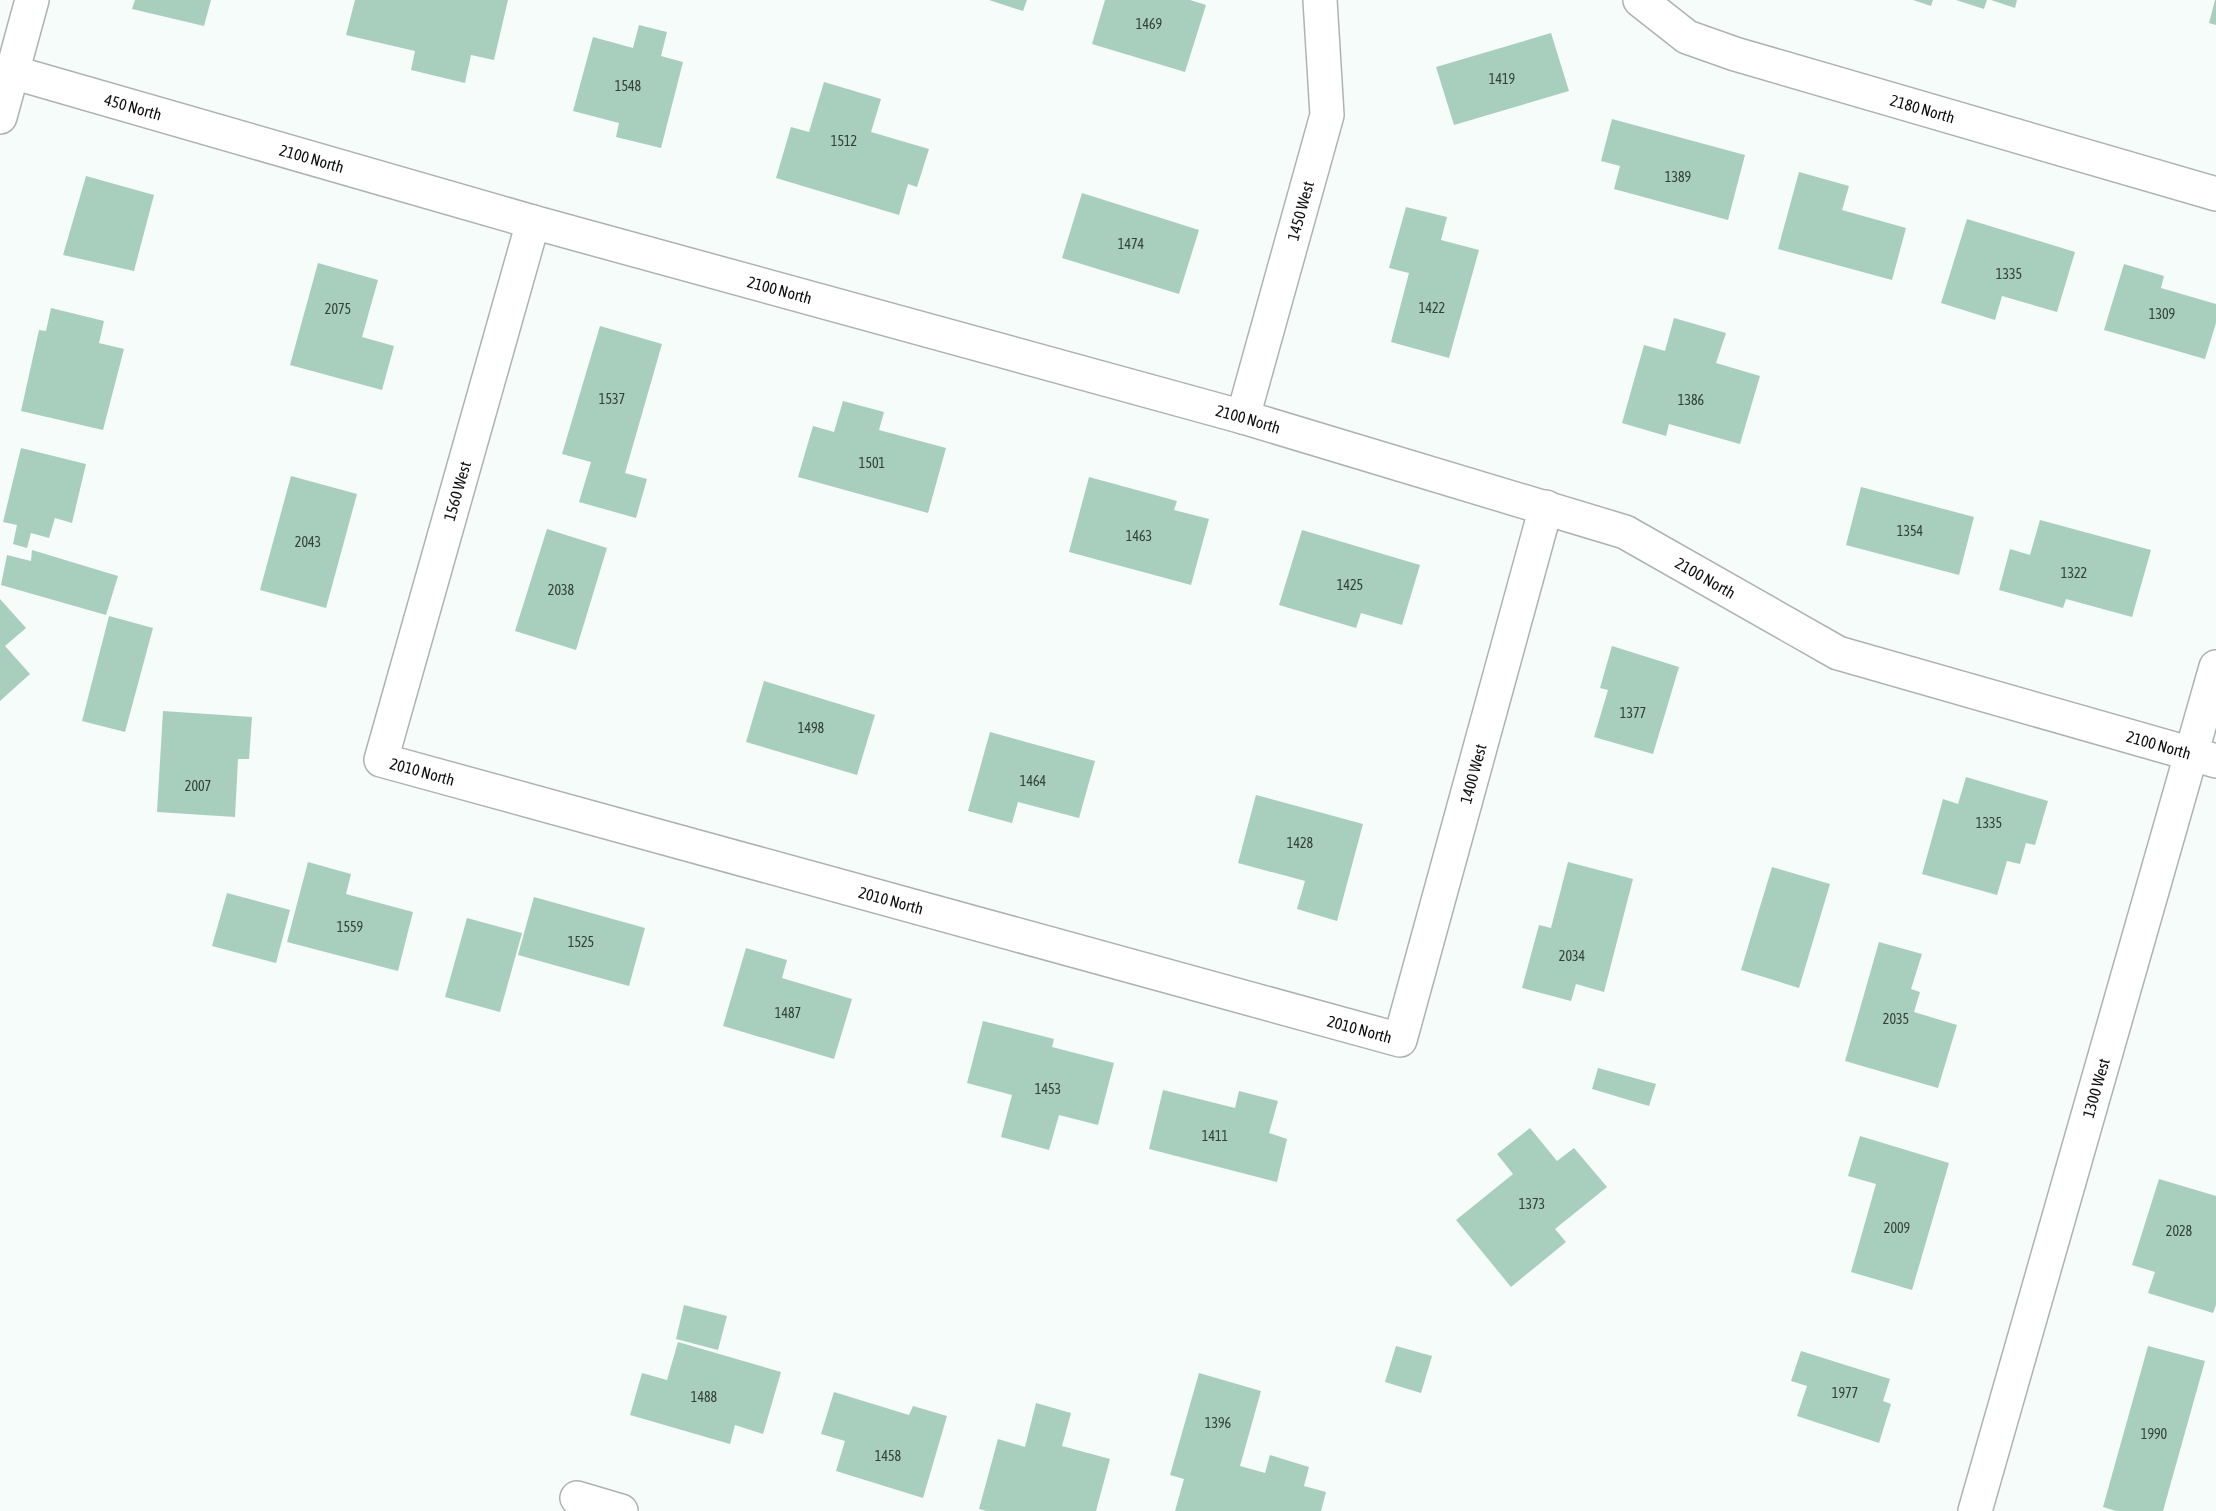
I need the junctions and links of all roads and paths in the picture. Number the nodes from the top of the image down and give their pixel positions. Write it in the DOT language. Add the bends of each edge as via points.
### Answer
graph roads {
  1 [pos="32,0"];
  2 [pos="1320,0"];
  3 [pos="1640,0"];
  4 [pos="12,72"];
  5 [pos="0,117"];
  6 [pos="254,143"];
  7 [pos="2216,194"];
  8 [pos="533,222"];
  9 [pos="1243,417"];
  10 [pos="1546,507"];
  11 [pos="2216,667"];
  12 [pos="2203,757"];
  13 [pos="381,760"];
  14 [pos="1400,1040"];
  15 [pos="577,1498"];
  16 [pos="621,1511"];
  17 [pos="1975,1511"];
  1 -- 4 [label="street"];
  2 -- 9 [label="street, 1450 West" via="1327,115"];
  3 -- 7 [label="street, 2180 North" via="1687,37 1735,54"];
  4 -- 5 [label="street"];
  4 -- 6 [label="street, 450 North"];
  6 -- 8 [label="street, 2100 North"];
  8 -- 9 [label="street, 2100 North"];
  8 -- 13 [label="street, 1560 West"];
  9 -- 10 [label="street, 2100 North"];
  10 -- 12 [label="street, 2100 North" via="1625,532 1838,653"];
  10 -- 14 [label="street, 1400 West"];
  11 -- 12 [label="street, 1300 West"];
  12 -- 17 [label="street, 1300 West"];
  13 -- 14 [label="street, 2010 North"];
  15 -- 16 [label="street"];
}
